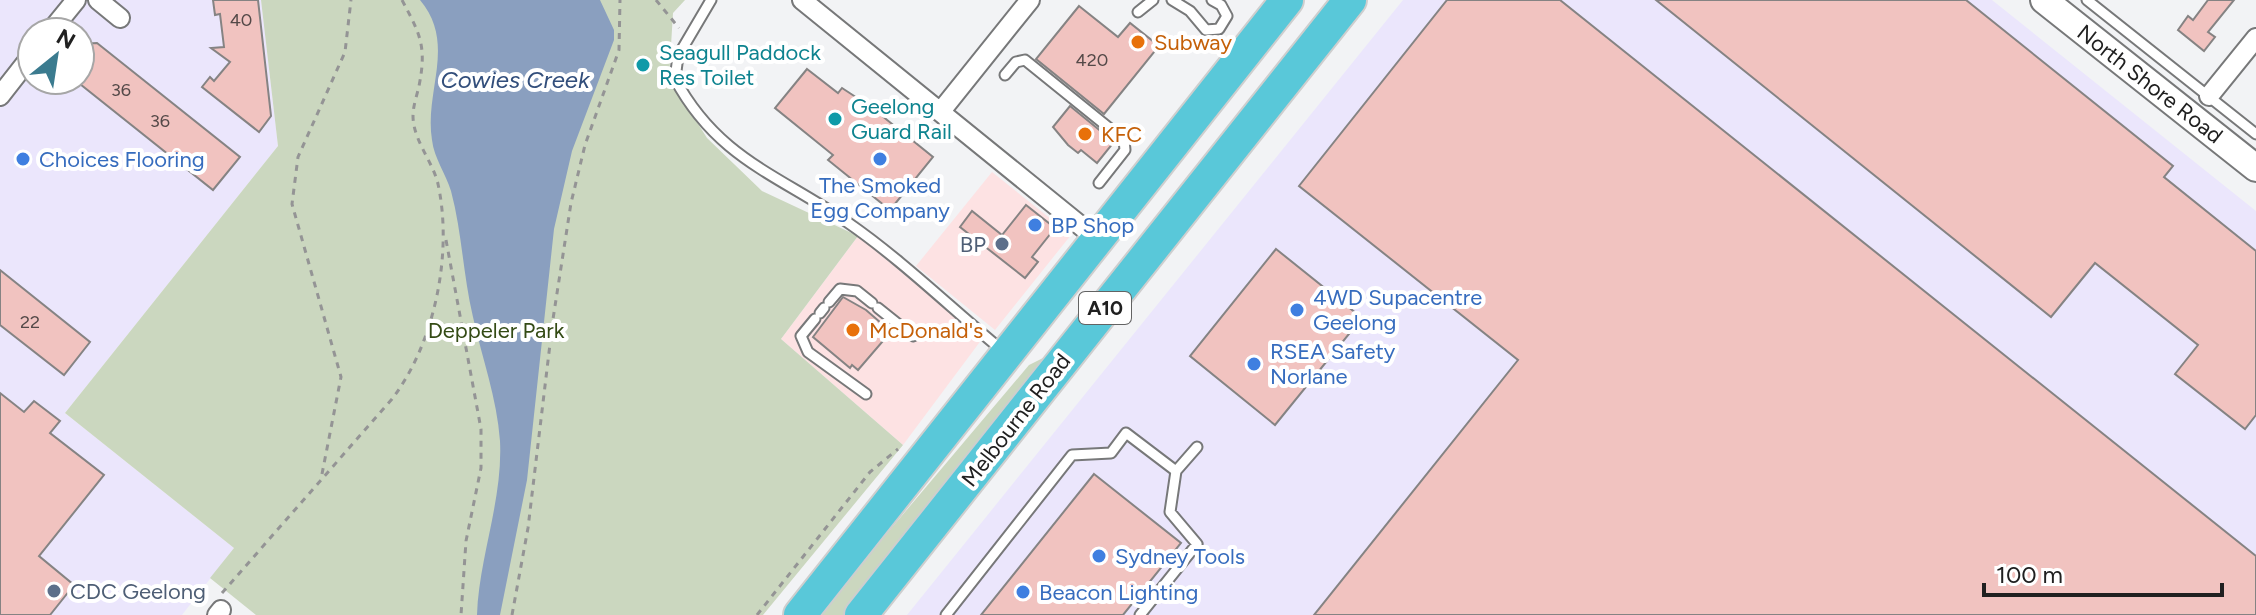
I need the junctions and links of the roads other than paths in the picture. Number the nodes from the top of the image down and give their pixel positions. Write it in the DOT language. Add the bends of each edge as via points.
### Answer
graph roads {
  1 [pos="76,0"];
  2 [pos="98,0"];
  3 [pos="711,0"];
  4 [pos="802,0"];
  5 [pos="1030,0"];
  6 [pos="1144,0"];
  7 [pos="1153,0"];
  8 [pos="1172,0"];
  9 [pos="1212,0"];
  10 [pos="1287,0"];
  11 [pos="1350,0"];
  12 [pos="2044,0"];
  13 [pos="2087,0"];
  14 [pos="63,16"];
  15 [pos="120,18"];
  16 [pos="2256,38"];
  17 [pos="1005,75"];
  18 [pos="16,76"];
  19 [pos="0,96"];
  20 [pos="2209,96"];
  21 [pos="941,111"];
  22 [pos="2256,134"];
  23 [pos="2256,168"];
  24 [pos="1099,183"];
  25 [pos="1097,239"];
  26 [pos="913,336"];
  27 [pos="1075,346"];
  28 [pos="1006,354"];
  29 [pos="866,394"];
  30 [pos="1197,447"];
  31 [pos="930,454"];
  32 [pos="1176,471"];
  33 [pos="800,615"];
  34 [pos="861,615"];
  35 [pos="946,615"];
  36 [pos="1140,615"];
  1 -- 14 [label="street"];
  2 -- 15 [label="street"];
  3 -- 28 [label="lane" via="678,56 675,79 697,114 784,187 849,223"];
  4 -- 21 [label="street"];
  5 -- 21 [label="street"];
  6 -- 7 [label="lane" via="1138,12"];
  8 -- 9 [label="lane" via="1206,30 1219,29 1227,16"];
  10 -- 25 [label="highway, A10"];
  11 -- 27 [label="highway, Melbourne Road / A10"];
  12 -- 23 [label="main road, North Shore Road"];
  13 -- 20 [label="lane, North Shore Road"];
  16 -- 20 [label="street"];
  17 -- 24 [label="lane" via="1025,60 1124,140 1125,150"];
  18 -- 19 [label="street"];
  20 -- 22 [label="lane, North Shore Road"];
  21 -- 25 [label="street"];
  25 -- 28 [label="highway, A10"];
  26 -- 29 [label="lane" via="857,291 840,289 801,336 808,352"];
  27 -- 31 [label="highway" via="1060,341 1037,349 981,415"];
  27 -- 34 [label="highway, Melbourne Road / A10"];
  28 -- 31 [label="highway, A10"];
  30 -- 32 [label="lane"];
  31 -- 33 [label="highway, A10"];
  32 -- 35 [label="lane" via="1126,433 1111,453 1072,455"];
  32 -- 36 [label="lane" via="1170,512 1197,544"];
}
